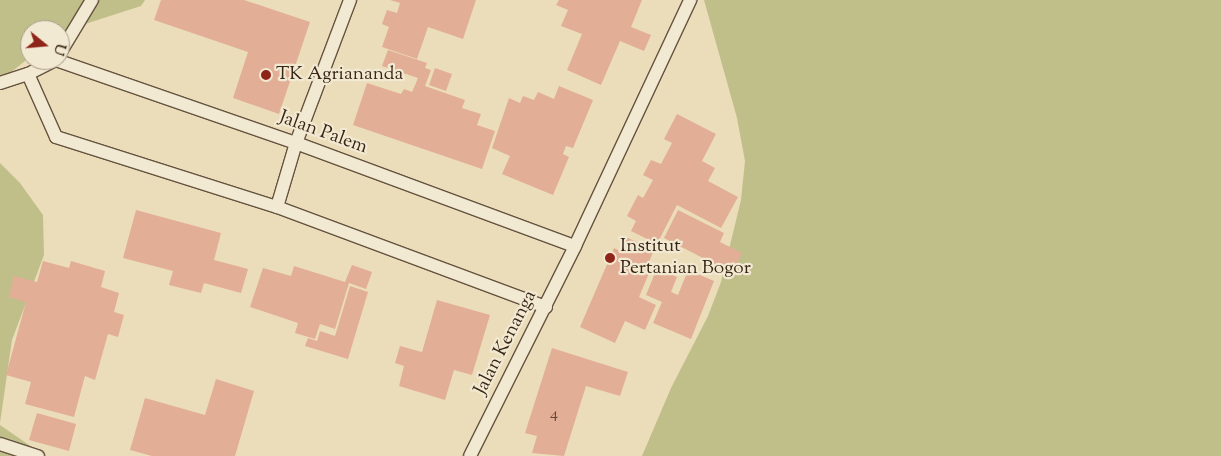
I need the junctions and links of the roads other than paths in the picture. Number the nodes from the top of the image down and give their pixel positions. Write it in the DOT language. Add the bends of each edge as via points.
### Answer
graph roads {
  1 [pos="92,0"];
  2 [pos="350,0"];
  3 [pos="690,0"];
  4 [pos="70,36"];
  5 [pos="70,65"];
  6 [pos="36,70"];
  7 [pos="28,74"];
  8 [pos="0,83"];
  9 [pos="296,143"];
  10 [pos="276,207"];
  11 [pos="575,246"];
  12 [pos="546,307"];
  13 [pos="0,444"];
  14 [pos="38,456"];
  15 [pos="470,456"];
  1 -- 4 [label="lane"];
  2 -- 9 [label="lane"];
  3 -- 11 [label="lane, Jalan Kenanga"];
  5 -- 9 [label="lane, Jalan Palem"];
  6 -- 7 [label="lane"];
  7 -- 8 [label="lane"];
  7 -- 10 [label="lane" via="56,137"];
  9 -- 10 [label="lane"];
  9 -- 11 [label="lane, Jalan Palem"];
  10 -- 12 [label="lane"];
  11 -- 12 [label="lane, Jalan Kenanga"];
  12 -- 15 [label="lane, Jalan Kenanga"];
  13 -- 14 [label="lane"];
}
